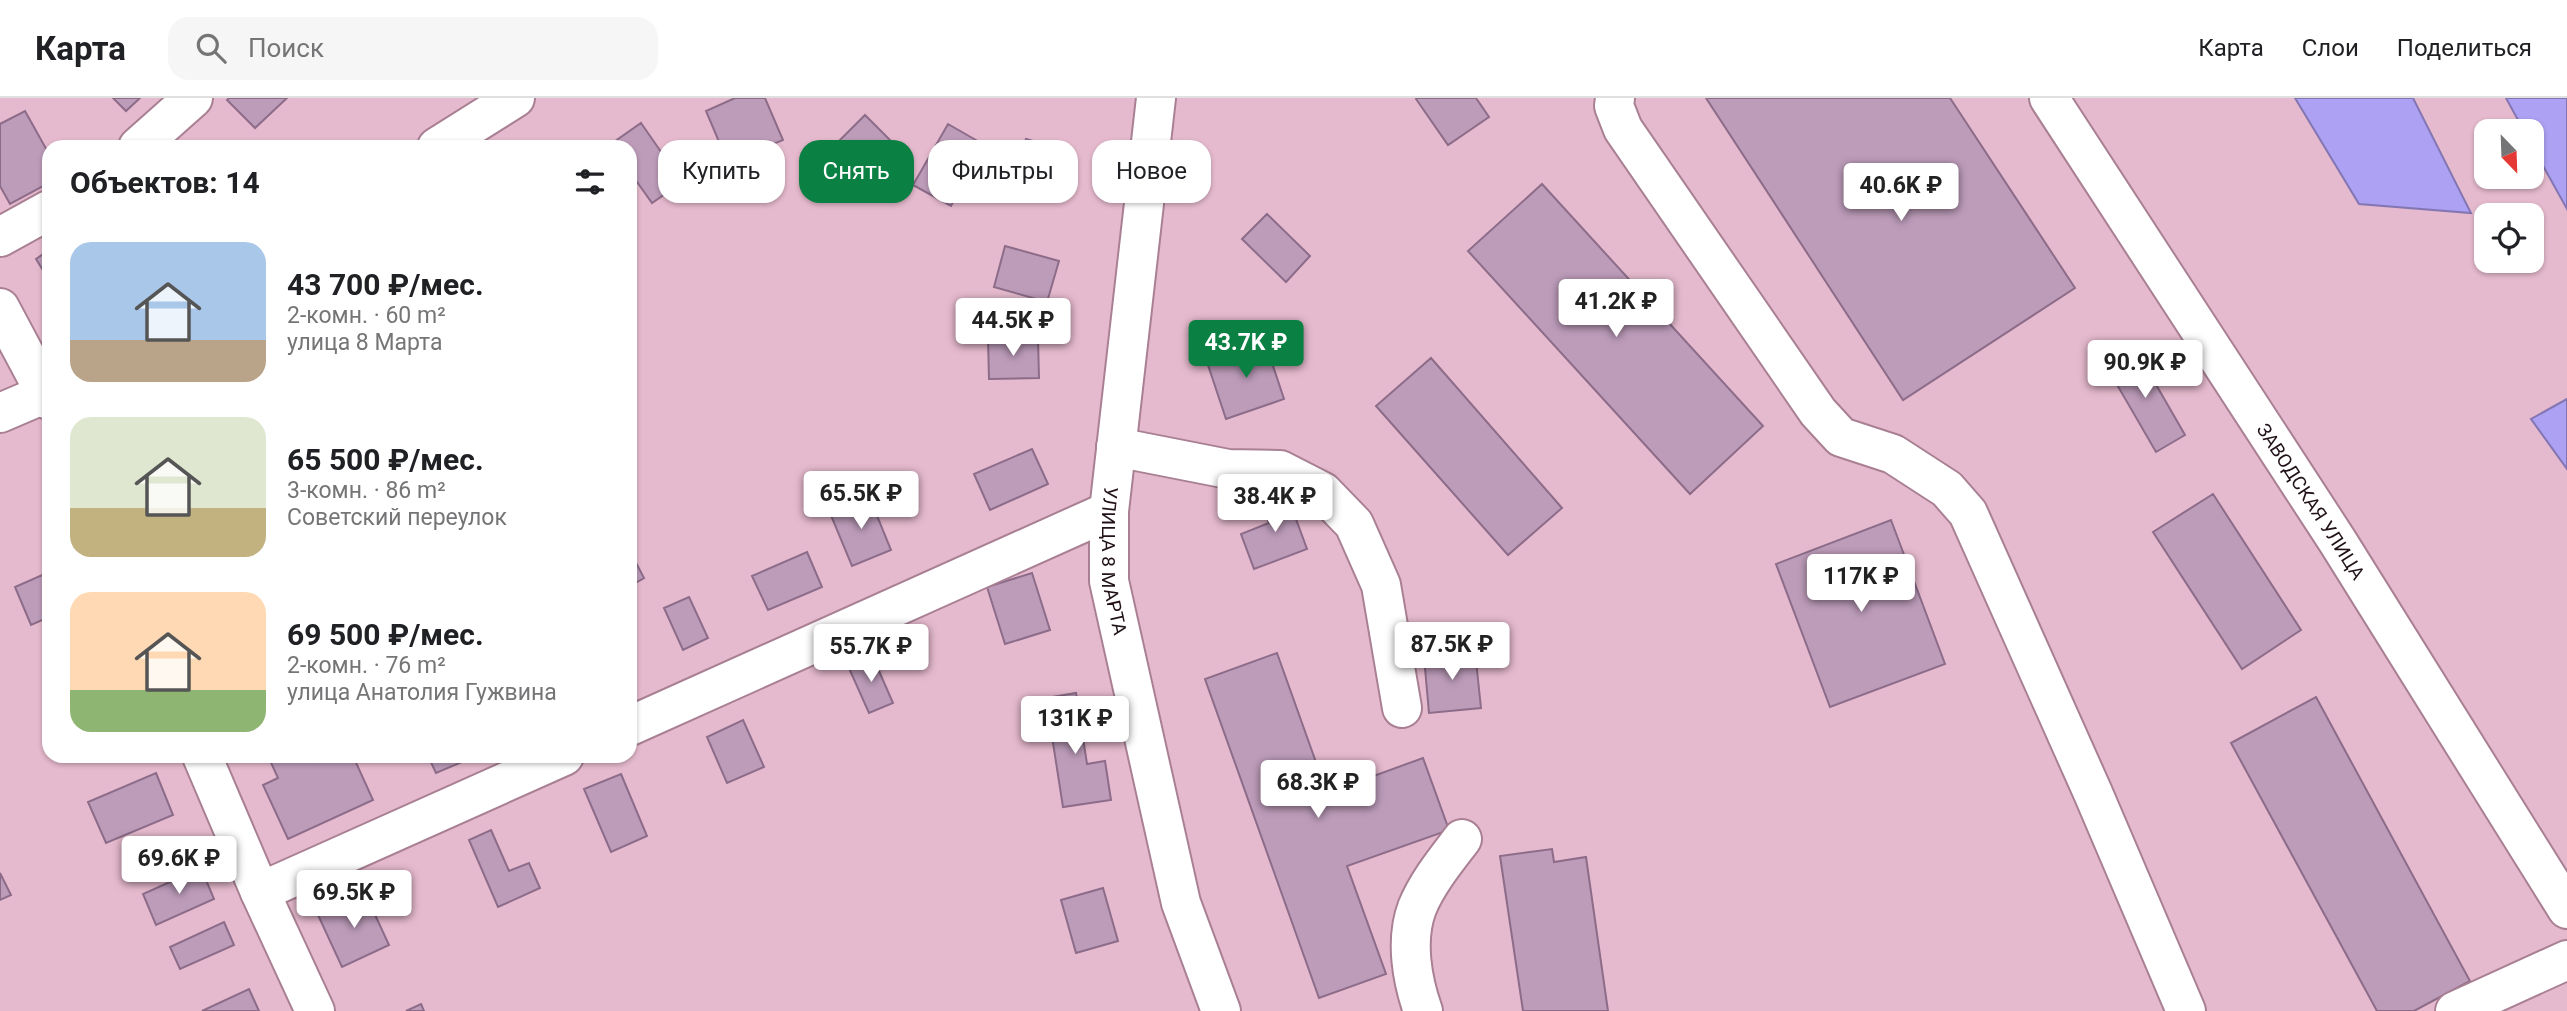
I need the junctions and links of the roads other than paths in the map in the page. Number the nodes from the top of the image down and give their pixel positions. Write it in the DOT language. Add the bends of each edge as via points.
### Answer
graph roads {
  1 [pos="192,98"];
  2 [pos="515,98"];
  3 [pos="1156,98"];
  4 [pos="1615,98"];
  5 [pos="2049,98"];
  6 [pos="146,140"];
  7 [pos="448,140"];
  8 [pos="42,214"];
  9 [pos="0,237"];
  10 [pos="0,308"];
  11 [pos="42,384"];
  12 [pos="42,397"];
  13 [pos="0,413"];
  14 [pos="1116,447"];
  15 [pos="1109,512"];
  16 [pos="1402,708"];
  17 [pos="637,723"];
  18 [pos="205,763"];
  19 [pos="548,763"];
  20 [pos="1462,839"];
  21 [pos="260,892"];
  22 [pos="2567,909"];
  23 [pos="2567,960"];
  24 [pos="315,1011"];
  25 [pos="1221,1011"];
  26 [pos="1423,1011"];
  27 [pos="2186,1011"];
  28 [pos="2455,1011"];
  1 -- 6 [label="street"];
  2 -- 7 [label="street"];
  3 -- 14 [label="street, УЛИЦА 8 МАРТА"];
  4 -- 27 [label="street" via="1623,129 1818,412 1841,437 1893,454 1947,489 1968,513"];
  5 -- 22 [label="street, ЗАВОДСКАЯ УЛИЦА" via="2338,542"];
  8 -- 9 [label="street"];
  10 -- 11 [label="street"];
  12 -- 13 [label="street"];
  14 -- 15 [label="street, УЛИЦА 8 МАРТА"];
  14 -- 16 [label="street" via="1228,469 1280,470 1323,492 1354,524 1381,585"];
  15 -- 17 [label="street"];
  15 -- 25 [label="street, УЛИЦА 8 МАРТА" via="1109,581 1181,903"];
  18 -- 21 [label="street"];
  19 -- 21 [label="street"];
  20 -- 26 [label="street" via="1417,909 1410,947"];
  21 -- 24 [label="street"];
  23 -- 28 [label="street"];
}
